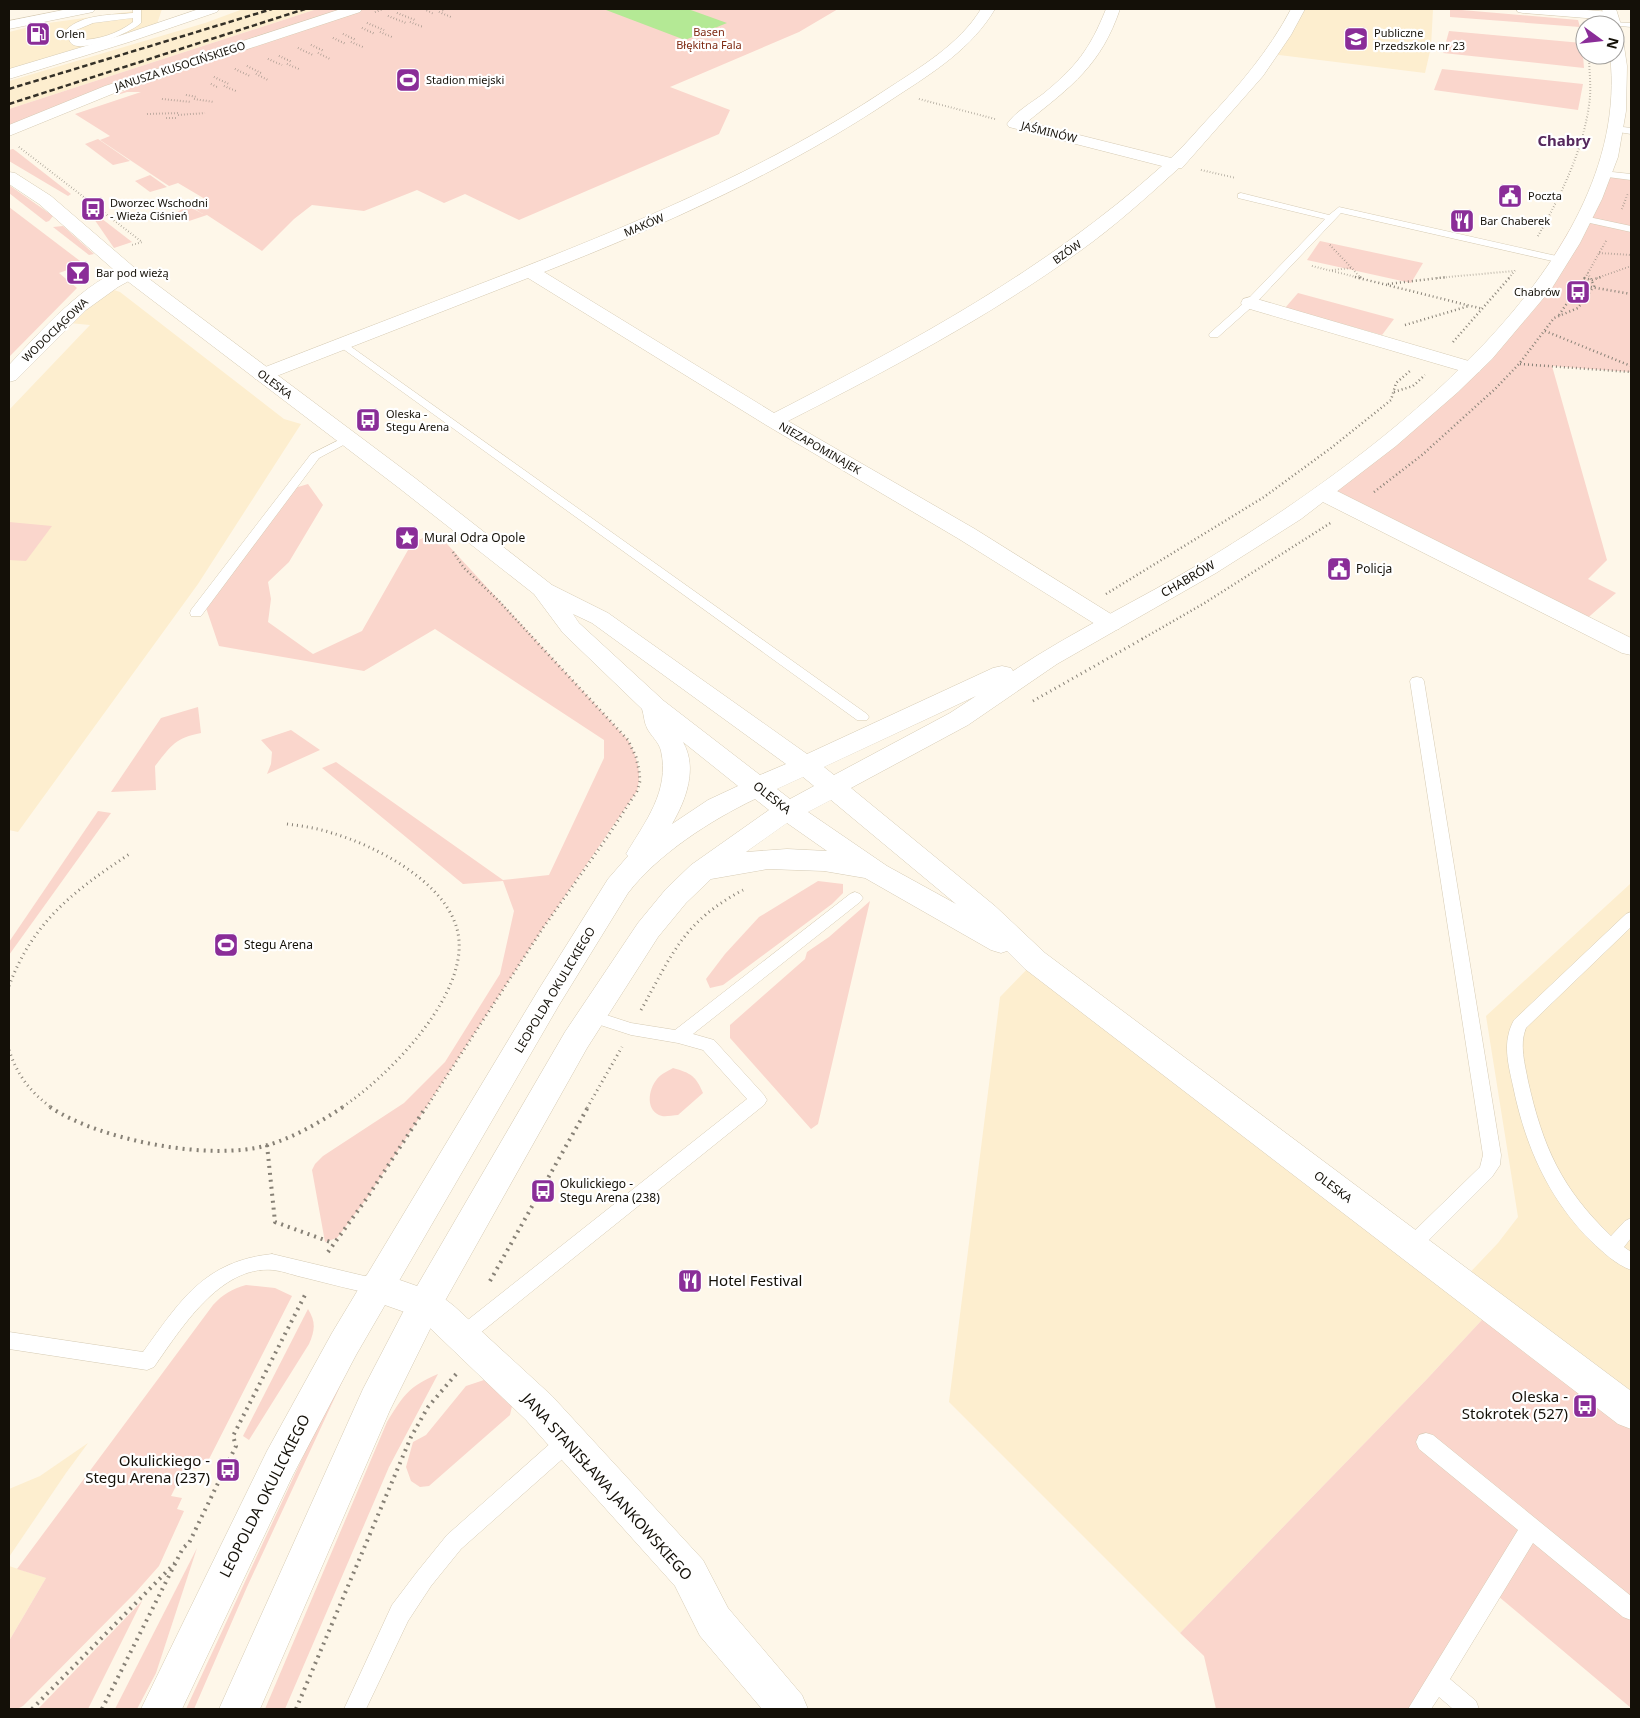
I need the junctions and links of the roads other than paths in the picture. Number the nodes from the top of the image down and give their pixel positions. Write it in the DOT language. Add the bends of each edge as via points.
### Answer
graph roads {
  1 [pos="39,9"];
  2 [pos="87,9"];
  3 [pos="212,9"];
  4 [pos="355,9"];
  5 [pos="988,9"];
  6 [pos="1113,9"];
  7 [pos="1298,9"];
  8 [pos="1522,9"];
  9 [pos="137,12"];
  10 [pos="9,15"];
  11 [pos="1575,16"];
  12 [pos="100,19"];
  13 [pos="9,25"];
  14 [pos="1617,65"];
  15 [pos="10,74"];
  16 [pos="1623,130"];
  17 [pos="9,131"];
  18 [pos="1176,164"];
  19 [pos="1603,174"];
  20 [pos="9,177"];
  21 [pos="1631,177"];
  22 [pos="1241,196"];
  23 [pos="1331,218"];
  24 [pos="1584,219"];
  25 [pos="1631,228"];
  26 [pos="1561,260"];
  27 [pos="530,271"];
  28 [pos="129,273"];
  29 [pos="1250,302"];
  30 [pos="1214,335"];
  31 [pos="343,344"];
  32 [pos="1472,368"];
  33 [pos="262,375"];
  34 [pos="9,376"];
  35 [pos="773,421"];
  36 [pos="347,439"];
  37 [pos="1323,493"];
  38 [pos="544,590"];
  39 [pos="196,613"];
  40 [pos="1110,624"];
  41 [pos="1631,648"];
  42 [pos="1048,659"];
  43 [pos="1417,681"];
  44 [pos="655,708"];
  45 [pos="862,717"];
  46 [pos="805,765"];
  47 [pos="757,786"];
  48 [pos="833,787"];
  49 [pos="788,810"];
  50 [pos="631,869"];
  51 [pos="700,872"];
  52 [pos="877,873"];
  53 [pos="855,898"];
  54 [pos="1631,918"];
  55 [pos="1035,961"];
  56 [pos="591,1016"];
  57 [pos="678,1037"];
  58 [pos="1631,1226"];
  59 [pos="1411,1246"];
  60 [pos="1611,1248"];
  61 [pos="1631,1262"];
  62 [pos="377,1287"];
  63 [pos="425,1304"];
  64 [pos="9,1341"];
  65 [pos="470,1343"];
  66 [pos="1631,1412"];
  67 [pos="569,1440"];
  68 [pos="1426,1442"];
  69 [pos="1531,1528"];
  70 [pos="1631,1609"];
  71 [pos="1436,1682"];
  72 [pos="243,1703"];
  73 [pos="161,1709"];
  74 [pos="355,1709"];
  75 [pos="788,1709"];
  76 [pos="1419,1709"];
  77 [pos="1468,1709"];
  1 -- 10 [label="street"];
  2 -- 12 [label="lane" via="104,13"];
  2 -- 13 [label="street"];
  3 -- 15 [label="street"];
  4 -- 17 [label="street, JANUSZA KUSOCIŃSKIEGO" via="111,88"];
  5 -- 27 [label="street, MAKÓW" via="965,38 942,57 812,143 662,217"];
  6 -- 18 [label="street, JAŚMINÓW" via="1100,44 1078,71 1015,124"];
  7 -- 18 [label="street, BZÓW" via="1278,44 1247,85"];
  8 -- 11 [label="street"];
  9 -- 12 [label="lane"];
  9 -- 12 [label="lane" via="136,24 126,31 97,41 75,43 70,30 73,27"];
  14 -- 16 [label="street, CHABRÓW"];
  16 -- 19 [label="street, CHABRÓW"];
  18 -- 35 [label="street, BZÓW" via="1093,234 988,304 909,351"];
  19 -- 21 [label="lane"];
  19 -- 24 [label="street, CHABRÓW"];
  20 -- 28 [label="street, OLESKA" via="51,204"];
  22 -- 23 [label="lane"];
  23 -- 26 [label="lane" via="1339,210"];
  23 -- 29 [label="lane"];
  24 -- 25 [label="lane"];
  24 -- 26 [label="street, CHABRÓW"];
  26 -- 32 [label="street, CHABRÓW" via="1511,327"];
  27 -- 31 [label="street, MAKÓW"];
  27 -- 35 [label="street, NIEZAPOMINAJEK"];
  28 -- 33 [label="street, OLESKA"];
  28 -- 34 [label="street, WODOCIĄGOWA" via="102,287 79,305"];
  29 -- 30 [label="lane"];
  29 -- 32 [label="street"];
  31 -- 33 [label="street, MAKÓW"];
  31 -- 45 [label="lane"];
  32 -- 37 [label="street, CHABRÓW" via="1389,442"];
  33 -- 36 [label="street, OLESKA"];
  35 -- 40 [label="street, NIEZAPOMINAJEK" via="967,534"];
  36 -- 38 [label="street, OLESKA"];
  36 -- 39 [label="lane" via="315,456"];
  37 -- 40 [label="street, CHABRÓW" via="1208,568"];
  37 -- 41 [label="street"];
  38 -- 44 [label="street, OLESKA" via="571,628"];
  38 -- 46 [label="street, OLESKA" via="600,618"];
  40 -- 42 [label="street, CHABRÓW"];
  42 -- 46 [label="street, CHABRÓW" via="1003,674"];
  42 -- 48 [label="street, CHABRÓW" via="959,719"];
  43 -- 59 [label="lane" via="1492,1155 1486,1172"];
  44 -- 47 [label="street, OLESKA"];
  44 -- 50 [label="street" via="659,726 674,749 677,780 668,808"];
  46 -- 47 [label="street, LEOPOLDA OKULICKIEGO"];
  46 -- 48 [label="street, OLESKA"];
  47 -- 49 [label="street, OLESKA"];
  47 -- 50 [label="street, LEOPOLDA OKULICKIEGO" via="717,806"];
  48 -- 49 [label="street"];
  48 -- 55 [label="street, OLESKA" via="985,913"];
  49 -- 51 [label="street"];
  49 -- 52 [label="street, OLESKA"];
  50 -- 62 [label="street, LEOPOLDA OKULICKIEGO" via="549,997"];
  51 -- 52 [label="street" via="785,858 831,861"];
  51 -- 56 [label="street" via="648,930"];
  52 -- 55 [label="street, OLESKA"];
  53 -- 57 [label="lane"];
  54 -- 60 [label="lane" via="1520,1024 1515,1032 1514,1046 1526,1111 1541,1158 1570,1205"];
  55 -- 59 [label="street, OLESKA"];
  56 -- 57 [label="lane" via="631,1029"];
  56 -- 63 [label="street"];
  57 -- 65 [label="lane" via="708,1045 758,1100"];
  58 -- 60 [label="lane"];
  59 -- 66 [label="street, OLESKA"];
  60 -- 61 [label="lane"];
  62 -- 63 [label="street"];
  62 -- 64 [label="lane" via="272,1262 258,1262 224,1274 208,1285 147,1361"];
  62 -- 73 [label="street, LEOPOLDA OKULICKIEGO" via="280,1463"];
  63 -- 65 [label="street, JANA STANISŁAWA JANKOWSKIEGO"];
  63 -- 72 [label="street" via="376,1401"];
  65 -- 67 [label="street, JANA STANISŁAWA JANKOWSKIEGO"];
  67 -- 74 [label="lane" via="454,1542 424,1579 400,1613"];
  67 -- 75 [label="street, JANA STANISŁAWA JANKOWSKIEGO" via="689,1573 714,1622"];
  68 -- 69 [label="lane"];
  69 -- 70 [label="lane"];
  69 -- 71 [label="lane"];
  71 -- 76 [label="lane"];
  71 -- 77 [label="lane"];
}
